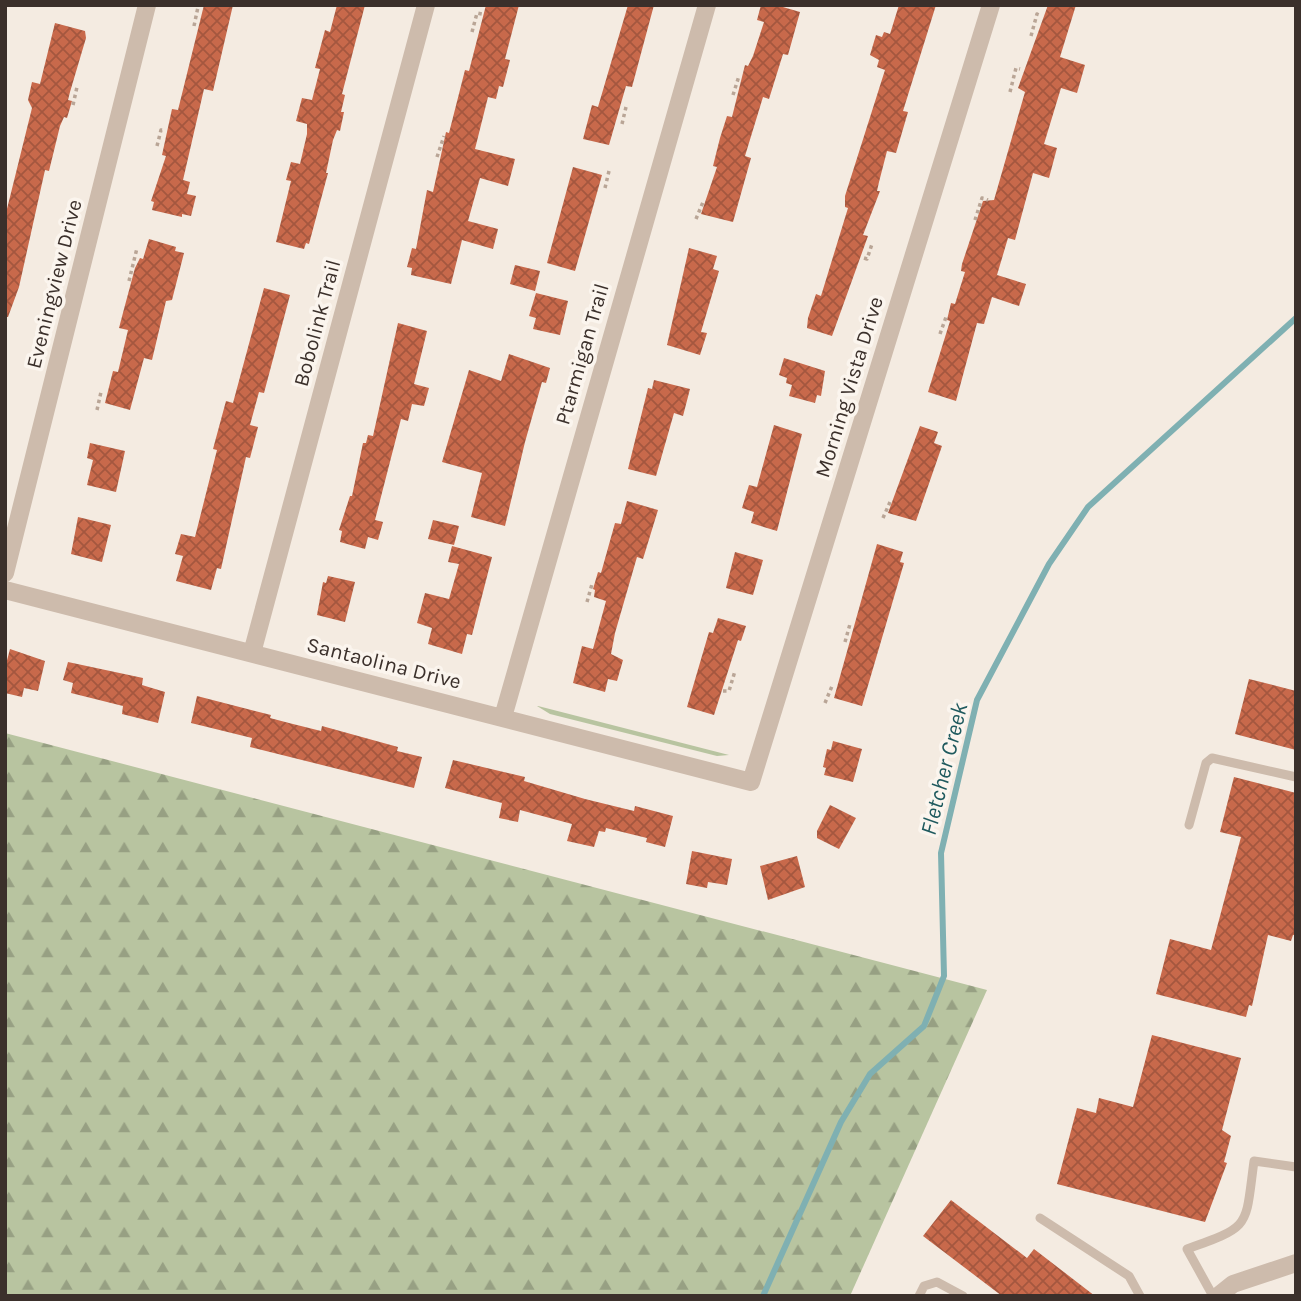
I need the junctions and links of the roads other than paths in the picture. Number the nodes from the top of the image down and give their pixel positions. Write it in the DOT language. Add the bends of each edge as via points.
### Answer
graph roads {
  1 [pos="147,5"];
  2 [pos="426,5"];
  3 [pos="707,5"];
  4 [pos="991,5"];
  5 [pos="5,573"];
  6 [pos="5,590"];
  7 [pos="252,653"];
  8 [pos="503,717"];
  9 [pos="1296,777"];
  10 [pos="751,782"];
  11 [pos="1189,825"];
  12 [pos="1296,1167"];
  13 [pos="1040,1218"];
  14 [pos="1296,1264"];
  15 [pos="919,1296"];
  16 [pos="963,1296"];
  17 [pos="1140,1296"];
  18 [pos="1213,1296"];
  19 [pos="1219,1296"];
  1 -- 5 [label="street, Eveningview Drive"];
  2 -- 7 [label="street, Bobolink Trail"];
  3 -- 8 [label="street, Ptarmigan Trail"];
  4 -- 10 [label="street, Morning Vista Drive"];
  6 -- 7 [label="street, Santaolina Drive"];
  7 -- 8 [label="street, Santaolina Drive"];
  8 -- 10 [label="street, Santaolina Drive"];
  9 -- 11 [label="lane" via="1212,758 1206,763"];
  12 -- 18 [label="lane" via="1254,1161 1247,1216 1233,1233 1186,1248"];
  13 -- 17 [label="lane" via="1129,1276"];
  14 -- 19 [label="street" via="1233,1284"];
  15 -- 16 [label="lane" via="924,1286 937,1282"];
}
